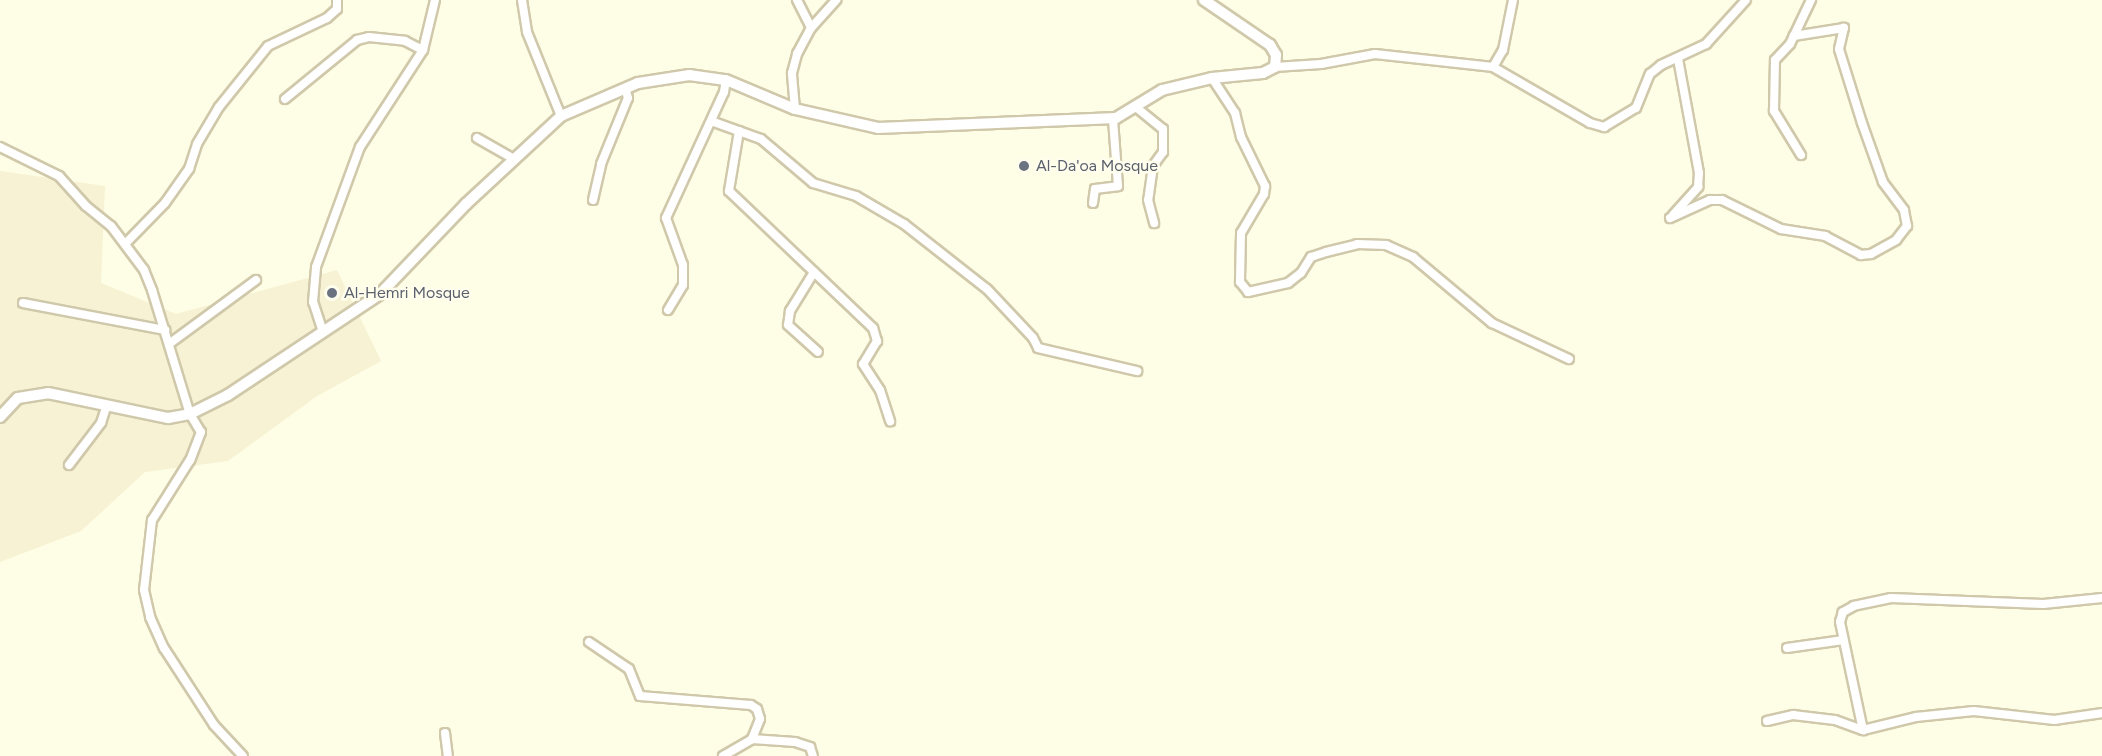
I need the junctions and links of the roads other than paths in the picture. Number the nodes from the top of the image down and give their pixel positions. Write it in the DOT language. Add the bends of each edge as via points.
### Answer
graph roads {
  1 [pos="337,0"];
  2 [pos="435,0"];
  3 [pos="522,0"];
  4 [pos="797,0"];
  5 [pos="836,0"];
  6 [pos="1204,0"];
  7 [pos="1513,0"];
  8 [pos="1746,0"];
  9 [pos="1811,0"];
  10 [pos="811,28"];
  11 [pos="1794,36"];
  12 [pos="423,50"];
  13 [pos="1678,59"];
  14 [pos="1275,66"];
  15 [pos="1493,67"];
  16 [pos="1212,78"];
  17 [pos="726,80"];
  18 [pos="625,88"];
  19 [pos="285,99"];
  20 [pos="1137,108"];
  21 [pos="795,109"];
  22 [pos="561,116"];
  23 [pos="1113,119"];
  24 [pos="711,121"];
  25 [pos="739,131"];
  26 [pos="477,138"];
  27 [pos="0,147"];
  28 [pos="1801,155"];
  29 [pos="514,159"];
  30 [pos="593,200"];
  31 [pos="1094,203"];
  32 [pos="1154,223"];
  33 [pos="124,244"];
  34 [pos="814,272"];
  35 [pos="256,280"];
  36 [pos="23,303"];
  37 [pos="668,310"];
  38 [pos="322,329"];
  39 [pos="165,330"];
  40 [pos="169,344"];
  41 [pos="818,352"];
  42 [pos="1569,359"];
  43 [pos="1137,371"];
  44 [pos="106,408"];
  45 [pos="190,414"];
  46 [pos="0,417"];
  47 [pos="890,421"];
  48 [pos="69,465"];
  49 [pos="2102,598"];
  50 [pos="1844,640"];
  51 [pos="589,642"];
  52 [pos="1787,648"];
  53 [pos="2102,713"];
  54 [pos="1767,721"];
  55 [pos="1863,730"];
  56 [pos="445,733"];
  57 [pos="752,739"];
  58 [pos="243,756"];
  59 [pos="448,756"];
  60 [pos="723,756"];
  61 [pos="813,756"];
  1 -- 33 [label="street" via="337,9 327,18 268,46 219,107 197,144 189,169 165,203"];
  2 -- 12 [label="street"];
  3 -- 22 [label="street" via="527,32"];
  4 -- 10 [label="street"];
  5 -- 10 [label="street"];
  6 -- 14 [label="street" via="1270,45 1276,54"];
  7 -- 15 [label="street" via="1503,50"];
  8 -- 13 [label="street" via="1706,44"];
  9 -- 11 [label="street"];
  10 -- 21 [label="street" via="792,73"];
  11 -- 13 [label="street" via="1844,28 1839,50 1862,123 1883,182 1905,210 1906,226 1896,240 1871,254 1861,255 1825,236 1781,229 1722,200 1710,200 1670,218 1698,187 1699,173"];
  11 -- 28 [label="street" via="1775,60 1774,111"];
  12 -- 19 [label="street" via="405,41 369,37 357,40"];
  12 -- 38 [label="street" via="369,130 346,180 313,277 313,302"];
  13 -- 15 [label="street" via="1661,65 1650,75 1636,108 1604,127 1590,123"];
  14 -- 15 [label="street" via="1321,64 1375,54"];
  14 -- 16 [label="street" via="1263,73"];
  16 -- 20 [label="street" via="1162,90"];
  16 -- 42 [label="street" via="1235,113 1241,137 1265,186 1241,232 1240,282 1248,292 1288,283 1301,273 1311,257 1357,244 1386,245 1413,257 1492,323"];
  17 -- 18 [label="street" via="688,75"];
  17 -- 21 [label="street"];
  17 -- 24 [label="street"];
  18 -- 22 [label="street"];
  18 -- 30 [label="street" via="628,99 601,164"];
  20 -- 23 [label="street"];
  20 -- 32 [label="street" via="1162,129 1163,152 1153,166 1148,200"];
  21 -- 23 [label="street" via="878,128"];
  22 -- 29 [label="street"];
  23 -- 31 [label="street" via="1118,186 1095,189"];
  24 -- 25 [label="street"];
  24 -- 37 [label="street" via="666,218 683,266 683,285"];
  25 -- 34 [label="street" via="729,191"];
  25 -- 43 [label="street" via="761,139 813,183 856,196 904,224 987,289 1038,348"];
  26 -- 29 [label="street"];
  27 -- 33 [label="street" via="59,176"];
  29 -- 38 [label="street" via="380,294"];
  33 -- 39 [label="street" via="144,270"];
  34 -- 41 [label="street" via="790,310 788,325"];
  34 -- 47 [label="street" via="877,334 863,364 880,390"];
  35 -- 40 [label="street"];
  36 -- 39 [label="street"];
  38 -- 45 [label="street" via="254,379"];
  39 -- 40 [label="street"];
  40 -- 45 [label="street"];
  44 -- 45 [label="street" via="168,417"];
  44 -- 46 [label="street" via="48,393 18,398"];
  44 -- 48 [label="street" via="101,423"];
  45 -- 58 [label="street" via="201,432 189,460 152,520 144,590 150,617 164,648 214,725"];
  49 -- 50 [label="street" via="2043,604 1891,598 1843,612 1840,622"];
  50 -- 52 [label="street"];
  50 -- 55 [label="street"];
  51 -- 57 [label="street" via="629,669 640,696 751,705 758,709 760,719"];
  53 -- 55 [label="street" via="2054,720 1974,711 1916,717"];
  54 -- 55 [label="street" via="1793,715 1835,720"];
  56 -- 59 [label="street"];
  57 -- 60 [label="street"];
  57 -- 61 [label="street" via="795,742 810,747"];
}
